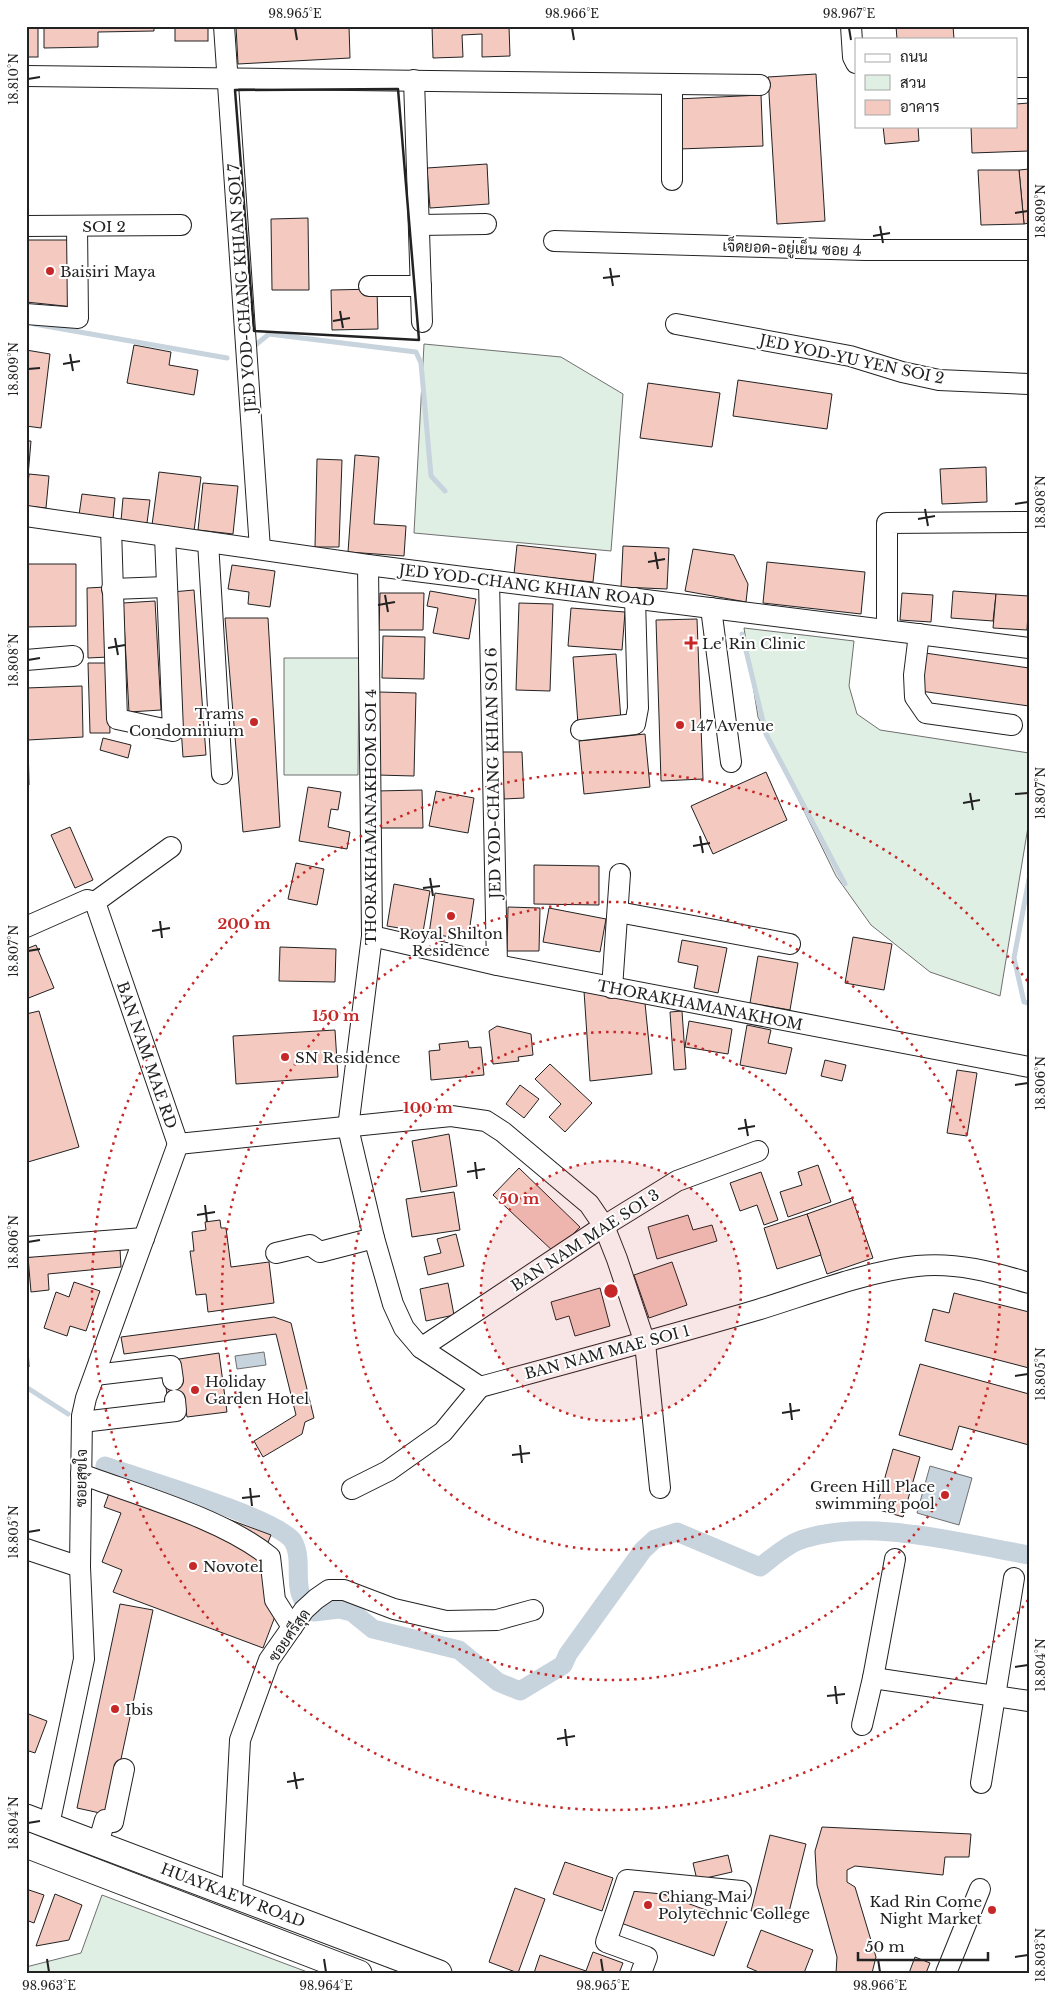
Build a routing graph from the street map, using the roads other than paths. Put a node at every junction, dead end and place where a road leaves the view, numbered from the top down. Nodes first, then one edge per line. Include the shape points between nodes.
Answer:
1 (224, 26) edge
2 (851, 26) edge
3 (855, 61) edge
4 (26, 76) edge
5 (228, 78) junction
6 (414, 80) junction
7 (672, 84) junction
8 (760, 85) dead end
9 (672, 180) dead end
10 (486, 224) dead end
11 (181, 225) dead end
12 (419, 225) junction
13 (26, 226) edge
14 (77, 226) junction
15 (554, 241) dead end
16 (1029, 250) edge
17 (369, 286) dead end
18 (421, 286) junction
19 (26, 314) edge
20 (422, 322) dead end
21 (676, 324) dead end
22 (1029, 384) edge
23 (26, 516) edge
24 (1029, 522) edge
25 (110, 528) junction
26 (165, 536) junction
27 (208, 542) junction
28 (260, 549) junction
29 (368, 565) junction
30 (489, 580) junction
31 (166, 587) junction
32 (112, 590) junction
33 (635, 598) junction
34 (711, 608) junction
35 (887, 630) junction
36 (918, 634) junction
37 (1029, 648) edge
38 (73, 656) dead end
39 (26, 660) edge
40 (1012, 726) dead end
41 (581, 730) dead end
42 (731, 762) dead end
43 (222, 774) dead end
44 (171, 847) dead end
45 (620, 874) dead end
46 (95, 902) junction
47 (618, 912) junction
48 (26, 927) edge
49 (372, 936) junction
50 (790, 944) dead end
51 (497, 965) junction
52 (612, 988) junction
53 (1029, 1067) edge
54 (348, 1128) junction
55 (178, 1144) junction
56 (758, 1151) dead end
57 (604, 1226) junction
58 (144, 1238) junction
59 (374, 1238) junction
60 (26, 1247) edge
61 (276, 1253) dead end
62 (1029, 1283) edge
63 (645, 1343) junction
64 (421, 1348) junction
65 (95, 1375) junction
66 (173, 1380) dead end
67 (480, 1387) junction
68 (175, 1400) dead end
69 (82, 1422) junction
70 (81, 1474) junction
71 (660, 1488) dead end
72 (352, 1489) dead end
73 (26, 1548) edge
74 (895, 1559) dead end
75 (80, 1567) junction
76 (1014, 1578) dead end
77 (534, 1610) dead end
78 (292, 1627) junction
79 (873, 1678) junction
80 (995, 1696) junction
81 (1029, 1700) edge
82 (862, 1724) dead end
83 (124, 1769) dead end
84 (981, 1783) dead end
85 (38, 1821) edge
86 (98, 1844) junction
87 (33, 1848) edge
88 (980, 1889) dead end
89 (741, 1891) dead end
90 (232, 1895) junction
91 (644, 1965) edge
92 (359, 1973) edge
93 (439, 1973) edge
94 (946, 1973) edge

1 - 5 street, JED YOD-CHANG KHIAN SOI 7
2 - 3 street
4 - 5 street
5 - 6 street
5 - 28 street, JED YOD-CHANG KHIAN SOI 7
6 - 7 street
6 - 12 street
7 - 8 street
7 - 9 street
10 - 12 street
11 - 14 street, SOI 2
12 - 18 street
13 - 14 street, SOI 2
14 - 19 street via 78,318
15 - 16 street, เจ็ดยอด-อยู่เย็น ซอย 4 via 865,250
17 - 18 street
18 - 20 street
21 - 22 street, JED YOD-YU YEN SOI 2 via 850,356 940,380
23 - 25 street, JED YOD-CHANG KHIAN ROAD
24 - 35 street via 887,523
25 - 26 street, JED YOD-CHANG KHIAN ROAD
25 - 32 street
26 - 27 street, JED YOD-CHANG KHIAN ROAD
26 - 31 street
27 - 28 street, JED YOD-CHANG KHIAN ROAD
27 - 43 street
28 - 29 street, JED YOD-CHANG KHIAN ROAD
29 - 30 street, JED YOD-CHANG KHIAN ROAD
29 - 49 street, THORAKHAMANAKHOM SOI 4
30 - 33 street, JED YOD-CHANG KHIAN ROAD
30 - 51 street, JED YOD-CHANG KHIAN SOI 6
31 - 32 street
31 - 32 street via 173,731 117,719
33 - 34 street, JED YOD-CHANG KHIAN ROAD
33 - 41 street via 638,708 635,724
34 - 35 street, JED YOD-CHANG KHIAN ROAD
34 - 42 street
35 - 36 street, JED YOD-CHANG KHIAN ROAD
36 - 37 street, JED YOD-CHANG KHIAN ROAD
36 - 40 street via 915,697 926,713
38 - 39 street
44 - 46 street
45 - 47 street
46 - 48 street via 87,900
46 - 55 street, BAN NAM MAE RD
47 - 50 street
47 - 52 street
49 - 51 street, THORAKHAMANAKHOM
49 - 54 street, THORAKHAMANAKHOM SOI 4
51 - 52 street, THORAKHAMANAKHOM
52 - 53 street, THORAKHAMANAKHOM
54 - 55 street, BAN NAM MAE RD
54 - 57 street, BAN NAM MAE RD via 451,1116 486,1121 589,1204
54 - 59 street
55 - 58 street, ซอยสุขใจ
56 - 57 street, BAN NAM MAE SOI 3 via 676,1181
57 - 63 street, BAN NAM MAE RD
57 - 64 street, BAN NAM MAE SOI 3
58 - 60 street
58 - 65 street, ซอยสุขใจ
59 - 61 street via 320,1252 310,1245
59 - 64 street via 393,1304 404,1328
62 - 63 street, BAN NAM MAE SOI 1 via 958,1265 917,1266 875,1274
63 - 67 street, BAN NAM MAE SOI 1
63 - 71 street, BAN NAM MAE RD
64 - 67 street
65 - 66 street via 171,1366
65 - 69 street, ซอยสุขใจ via 86,1398
67 - 72 street via 443,1432 388,1471
68 - 69 street via 176,1411
69 - 70 street, ซอยสุขใจ
70 - 75 street, ซอยสุขใจ
70 - 78 street via 198,1518 251,1542 270,1557 275,1600
73 - 75 street
74 - 79 street
75 - 85 street, ซอยสุขใจ via 84,1659
76 - 80 street
77 - 78 street, ซอยศรีสุด via 497,1620 446,1621 394,1609 344,1590 329,1590 310,1604
78 - 90 street, ซอยศรีสุด via 269,1660 240,1740
79 - 80 street
79 - 82 street
80 - 81 street
80 - 84 street
83 - 86 street via 112,1822 106,1817
85 - 86 main road, HUAYKAEW ROAD
85 - 87 main road
86 - 90 main road, HUAYKAEW ROAD
87 - 92 main road, HUAYKAEW ROAD
88 - 94 street
89 - 91 street via 627,1880 606,1942
90 - 93 main road, HUAYKAEW ROAD

